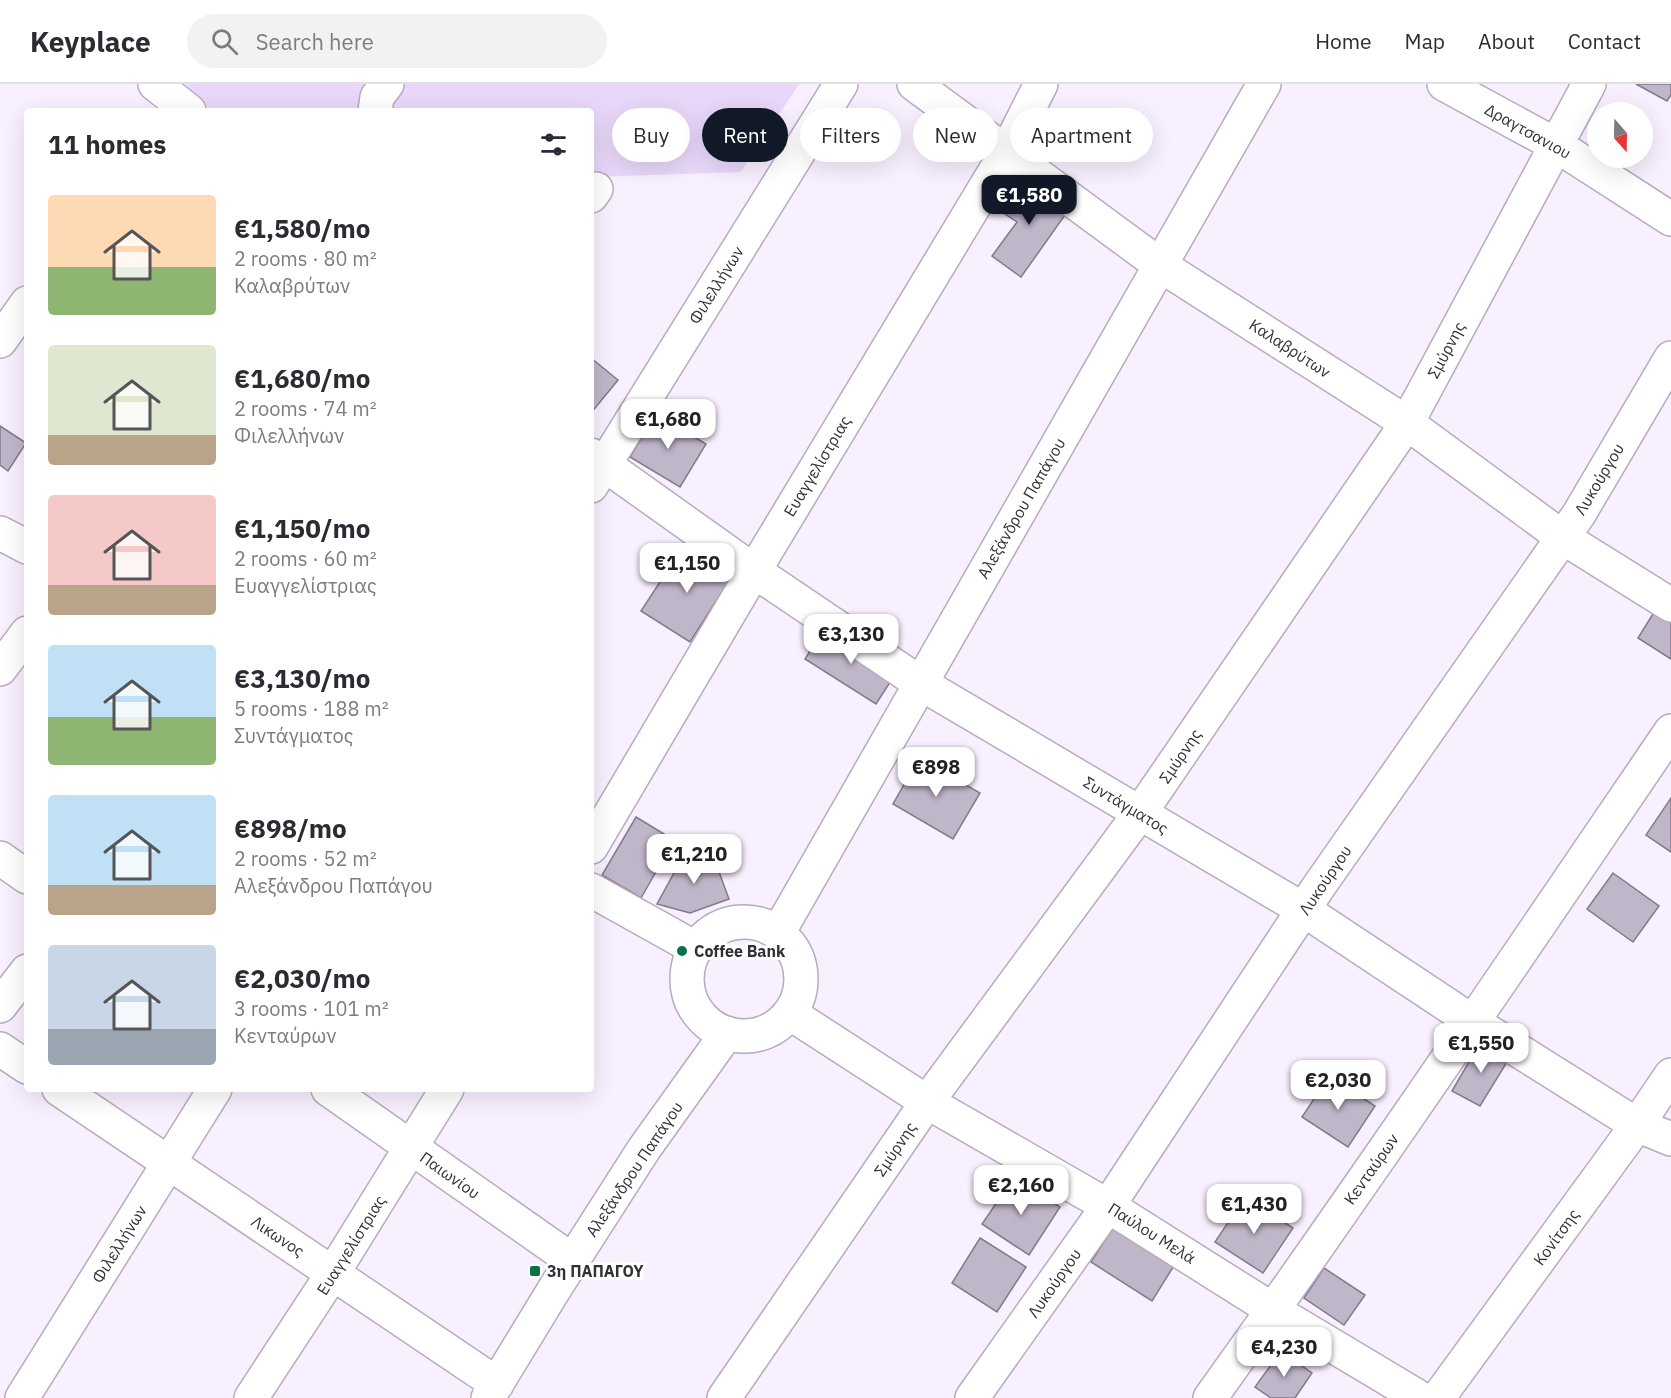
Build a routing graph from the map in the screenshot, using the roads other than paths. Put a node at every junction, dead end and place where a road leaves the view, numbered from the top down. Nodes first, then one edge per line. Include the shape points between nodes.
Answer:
1 (387, 84) edge
2 (842, 84) edge
3 (914, 84) edge
4 (1041, 84) edge
5 (1264, 84) edge
6 (1444, 84) edge
7 (1589, 84) edge
8 (375, 108) edge
9 (1556, 145) junction
10 (1006, 153) junction
11 (1671, 219) edge
12 (1160, 265) junction
13 (24, 307) edge
14 (0, 341) edge
15 (1671, 358) edge
16 (1407, 423) junction
17 (595, 468) edge
18 (0, 533) edge
19 (1562, 537) junction
20 (24, 545) edge
21 (754, 571) junction
22 (1671, 605) edge
23 (24, 637) edge
24 (0, 669) edge
25 (920, 683) junction
26 (1671, 731) edge
27 (1140, 813) junction
28 (594, 842) edge
29 (0, 858) edge
30 (24, 875) edge
31 (594, 892) edge
32 (1304, 910) junction
33 (778, 933) junction
34 (695, 948) junction
35 (24, 975) edge
36 (0, 1006) edge
37 (791, 1014) junction
38 (1473, 1022) junction
39 (727, 1034) junction
40 (0, 1049) edge
41 (24, 1065) edge
42 (1671, 1075) edge
43 (63, 1092) edge
44 (213, 1092) edge
45 (332, 1092) edge
46 (445, 1092) edge
47 (927, 1102) junction
48 (1637, 1125) junction
49 (1671, 1139) edge
50 (411, 1148) junction
51 (169, 1163) junction
52 (1108, 1206) junction
53 (573, 1261) junction
54 (333, 1273) junction
55 (1274, 1310) junction
56 (492, 1391) edge
57 (22, 1398) edge
58 (251, 1398) edge
59 (724, 1398) edge
60 (972, 1398) edge
61 (1210, 1398) edge
62 (1420, 1398) edge
63 (1438, 1398) edge

1 - 8 street via 377,97
2 - 17 street, Φιλελλήνων
3 - 10 street, Καλαβρύτων
4 - 10 street, Ευαγγελίστριας
5 - 12 street, Αλεξάνδρου Παπάγου
6 - 9 street, Δραγτσανιου
7 - 9 street, Σμύρνης
9 - 11 street, Δραγτσανιου
9 - 16 street, Σμύρνης
10 - 12 street, Καλαβρύτων
10 - 21 street, Ευαγγελίστριας
12 - 16 street, Καλαβρύτων
12 - 25 street, Αλεξάνδρου Παπάγου
13 - 14 street
15 - 19 street, Λυκούργου via 1580,514
16 - 19 street, Καλαβρύτων
16 - 27 street, Σμύρνης
17 - 21 street, Συντάγματος
18 - 20 street
19 - 22 street, Καλαβρύτων
19 - 32 street, Λυκούργου
21 - 25 street, Συντάγματος
21 - 28 street, Ευαγγελίστριας
23 - 24 street
25 - 27 street, Συντάγματος
25 - 33 street, Αλεξάνδρου Παπάγου
26 - 38 street, Κενταύρων
27 - 32 street, Συντάγματος
27 - 47 street, Σμύρνης
29 - 30 street
31 - 34 street
32 - 38 street, Συντάγματος
32 - 52 street, Λυκούργου
33 - 34 street via 761,924 723,925
33 - 37 street via 789,944 801,975
34 - 39 street via 686,973 690,999 704,1021
35 - 36 street
37 - 39 street via 757,1035
37 - 47 street, Παύλου Μελά
38 - 48 street, Συντάγματος
38 - 55 street, Κενταύρων
39 - 53 street, Αλεξάνδρου Παπάγου via 644,1149
40 - 41 street
42 - 48 street, Κονίτσης
43 - 51 street, Λικωνος
44 - 51 street, Φιλελλήνων
45 - 50 street, Παιωνίου
46 - 50 street, Ευαγγελίστριας
47 - 52 street, Παύλου Μελά
47 - 59 street, Σμύρνης
48 - 49 street, Συντάγματος
48 - 63 street, Κονίτσης
50 - 53 street, Παιωνίου
50 - 54 street, Ευαγγελίστριας
51 - 54 street, Λικωνος
51 - 57 street, Φιλελλήνων
52 - 55 street, Παύλου Μελά
52 - 60 street, Λυκούργου
53 - 56 street, Αλεξάνδρου Παπάγου
54 - 56 street, Λικωνος
54 - 58 street, Ευαγγελίστριας
55 - 61 street, Κενταύρων
55 - 62 street, Παύλου Μελά

